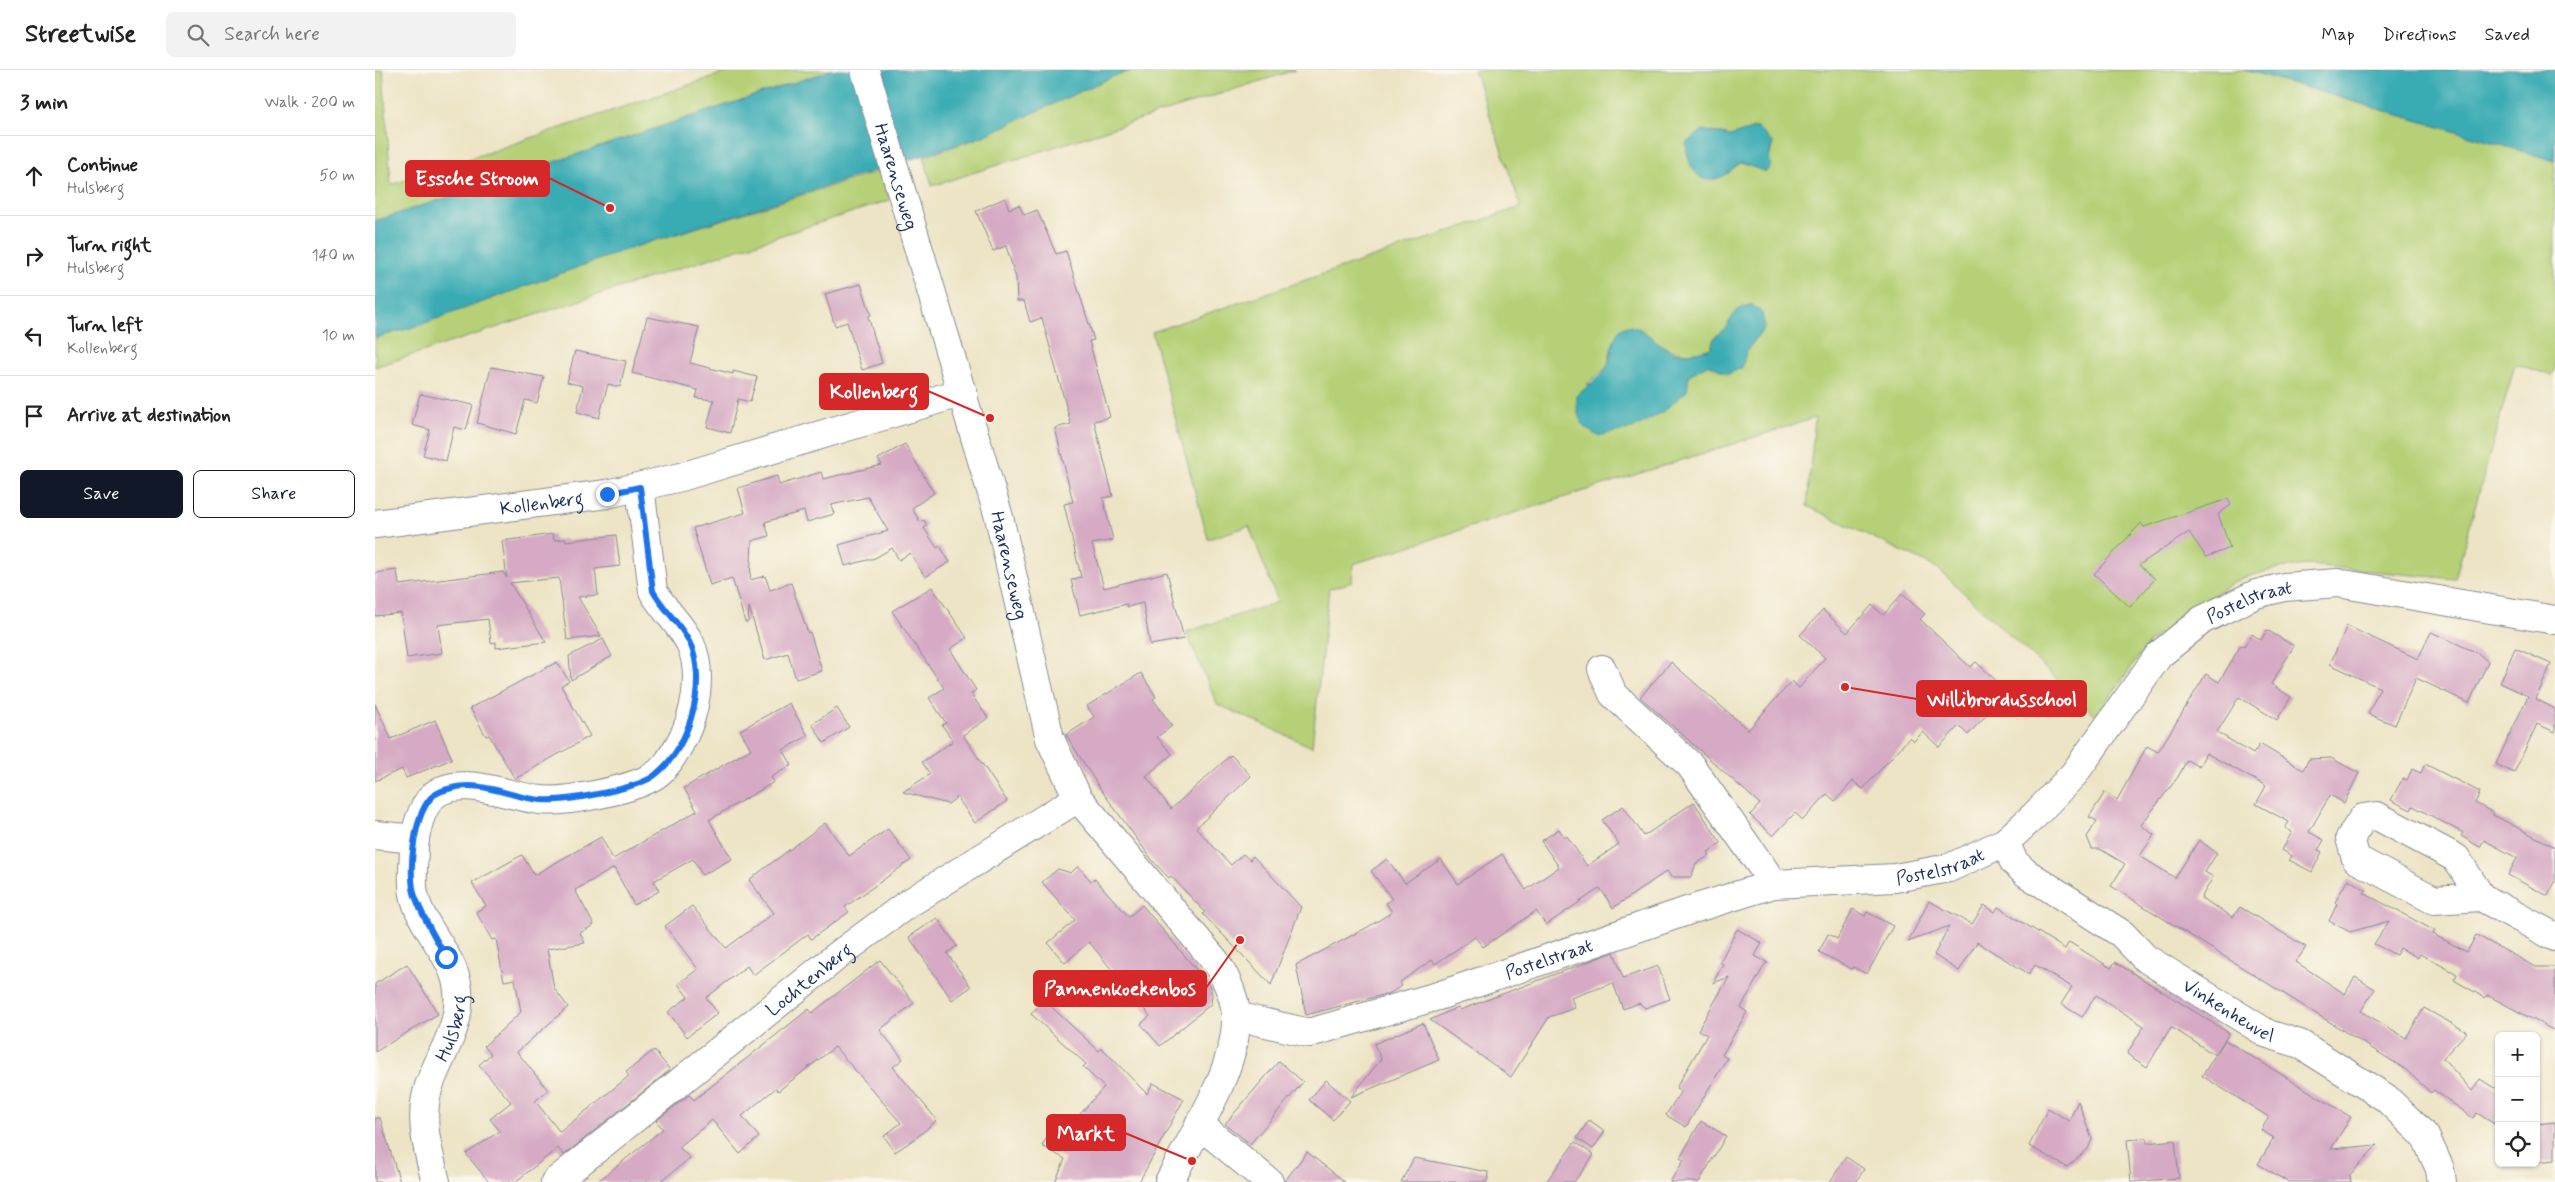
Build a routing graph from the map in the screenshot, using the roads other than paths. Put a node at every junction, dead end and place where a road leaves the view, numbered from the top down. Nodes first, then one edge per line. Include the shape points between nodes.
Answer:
1 (865, 70) edge
2 (963, 392) junction
3 (640, 487) junction
4 (375, 524) edge
5 (2555, 620) edge
6 (1602, 669) dead end
7 (1078, 798) junction
8 (375, 835) edge
9 (415, 839) junction
10 (2005, 842) junction
11 (1774, 884) junction
12 (2481, 897) dead end
13 (2555, 937) edge
14 (1236, 1016) junction
15 (1199, 1124) junction
16 (437, 1182) edge
17 (555, 1182) edge
18 (1169, 1182) edge
19 (1269, 1182) edge
20 (2443, 1182) edge

1 - 2 street, Haarenseweg
2 - 3 street, Kollenberg
2 - 7 street, Haarenseweg via 999,517 1050,739
3 - 4 street, Kollenberg
3 - 9 street, Hulsberg via 653,591 689,641 695,663 692,718 677,750 654,777 633,786 567,798 542,800 480,786 453,788 434,796 421,815
5 - 10 street, Postelstraat via 2338,583 2285,587 2235,602 2202,620 2159,655 2073,774 2035,816
6 - 11 street via 1613,694 1690,765
7 - 14 street, Haarenseweg via 1216,962 1227,981
7 - 17 street, Lochtenberg via 907,906 841,953
8 - 9 street
9 - 16 street, Hulsberg via 414,894 454,973 458,988 456,1019 429,1087 424,1110 424,1136
10 - 11 street, Postelstraat via 1949,868 1895,878
10 - 20 street, Vinkenheuvel via 2014,862 2026,873 2122,934 2145,958 2268,1034 2300,1044 2386,1098 2425,1136
11 - 14 street, Postelstraat via 1438,996 1309,1033
12 - 13 street
14 - 15 street via 1222,1078
15 - 18 street
15 - 19 street

